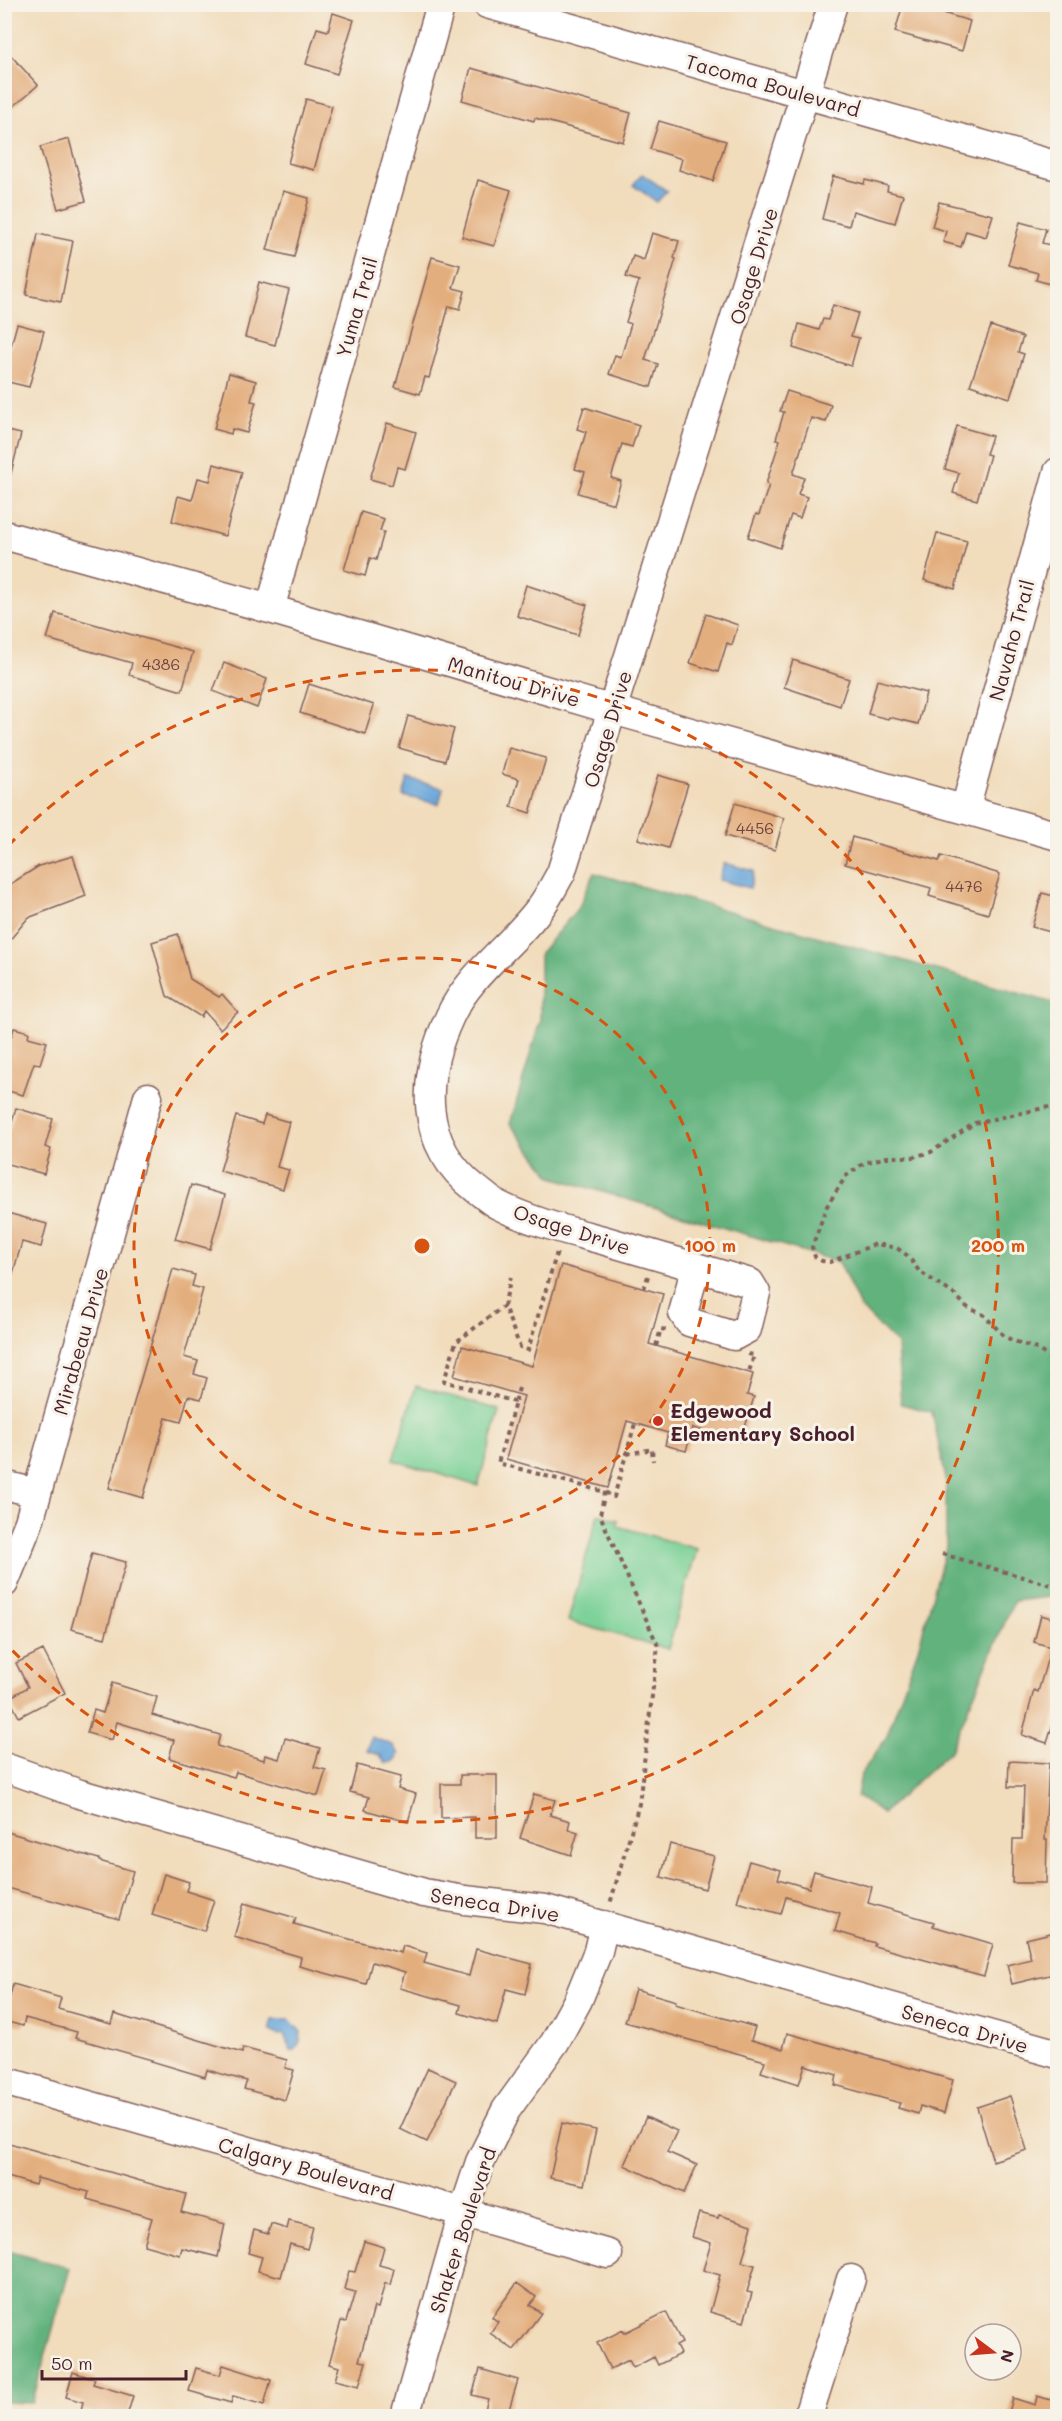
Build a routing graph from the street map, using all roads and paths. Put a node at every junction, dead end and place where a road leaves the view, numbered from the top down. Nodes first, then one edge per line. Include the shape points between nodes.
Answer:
1 (441, 4) edge
2 (487, 4) edge
3 (833, 4) edge
4 (807, 95) junction
5 (1058, 166) edge
6 (1058, 472) edge
7 (4, 535) edge
8 (270, 609) junction
9 (613, 710) junction
10 (965, 809) junction
11 (1058, 836) edge
12 (148, 1097) dead end
13 (1058, 1105) edge
14 (560, 1245) dead end
15 (696, 1267) dead end
16 (650, 1271) dead end
17 (511, 1277) dead end
18 (644, 1289) dead end
19 (504, 1306) junction
20 (1058, 1364) edge
21 (519, 1388) dead end
22 (515, 1402) junction
23 (636, 1420) dead end
24 (627, 1454) junction
25 (652, 1461) dead end
26 (4, 1485) edge
27 (605, 1492) junction
28 (37, 1493) junction
29 (942, 1554) dead end
30 (4, 1583) edge
31 (1058, 1587) edge
32 (4, 1767) edge
33 (604, 1925) junction
34 (1058, 2054) edge
35 (4, 2081) edge
36 (463, 2213) junction
37 (608, 2254) dead end
38 (851, 2279) dead end
39 (405, 2416) edge
40 (808, 2416) edge

1 - 8 street, Yuma Trail
2 - 4 street, Tacoma Boulevard
3 - 4 street, Osage Drive
4 - 5 street, Tacoma Boulevard
4 - 9 street, Osage Drive
6 - 10 street, Navaho Trail
7 - 8 street, Manitou Drive
8 - 9 street, Manitou Drive
9 - 10 street, Manitou Drive
9 - 15 street, Osage Drive via 561,873 541,908 476,975 451,1015 429,1088 430,1118 445,1156 466,1181 496,1204 548,1224
10 - 11 street, Manitou Drive
12 - 28 street, Mirabeau Drive
13 - 20 path via 975,1123 931,1152 864,1163 846,1176 827,1206 812,1247 814,1257 830,1262 876,1244 897,1248 919,1271 984,1315 1002,1334
14 - 19 path via 528,1350 520,1347
16 - 18 path
17 - 19 path
19 - 22 path via 456,1342 444,1381
21 - 22 path
22 - 27 path via 498,1462
23 - 24 path
24 - 25 path via 652,1449
24 - 27 path via 614,1497
26 - 28 street
27 - 33 path via 600,1515 658,1646 639,1804
28 - 30 street, Mirabeau Drive via 23,1541
29 - 31 path
32 - 33 street, Seneca Drive via 80,1794 424,1893 545,1909
33 - 34 street, Seneca Drive
33 - 36 street, Shaker Boulevard via 578,2000 555,2042 501,2119 480,2162
35 - 36 street, Calgary Boulevard
36 - 37 street, Calgary Boulevard
36 - 39 street, Shaker Boulevard
38 - 40 street

